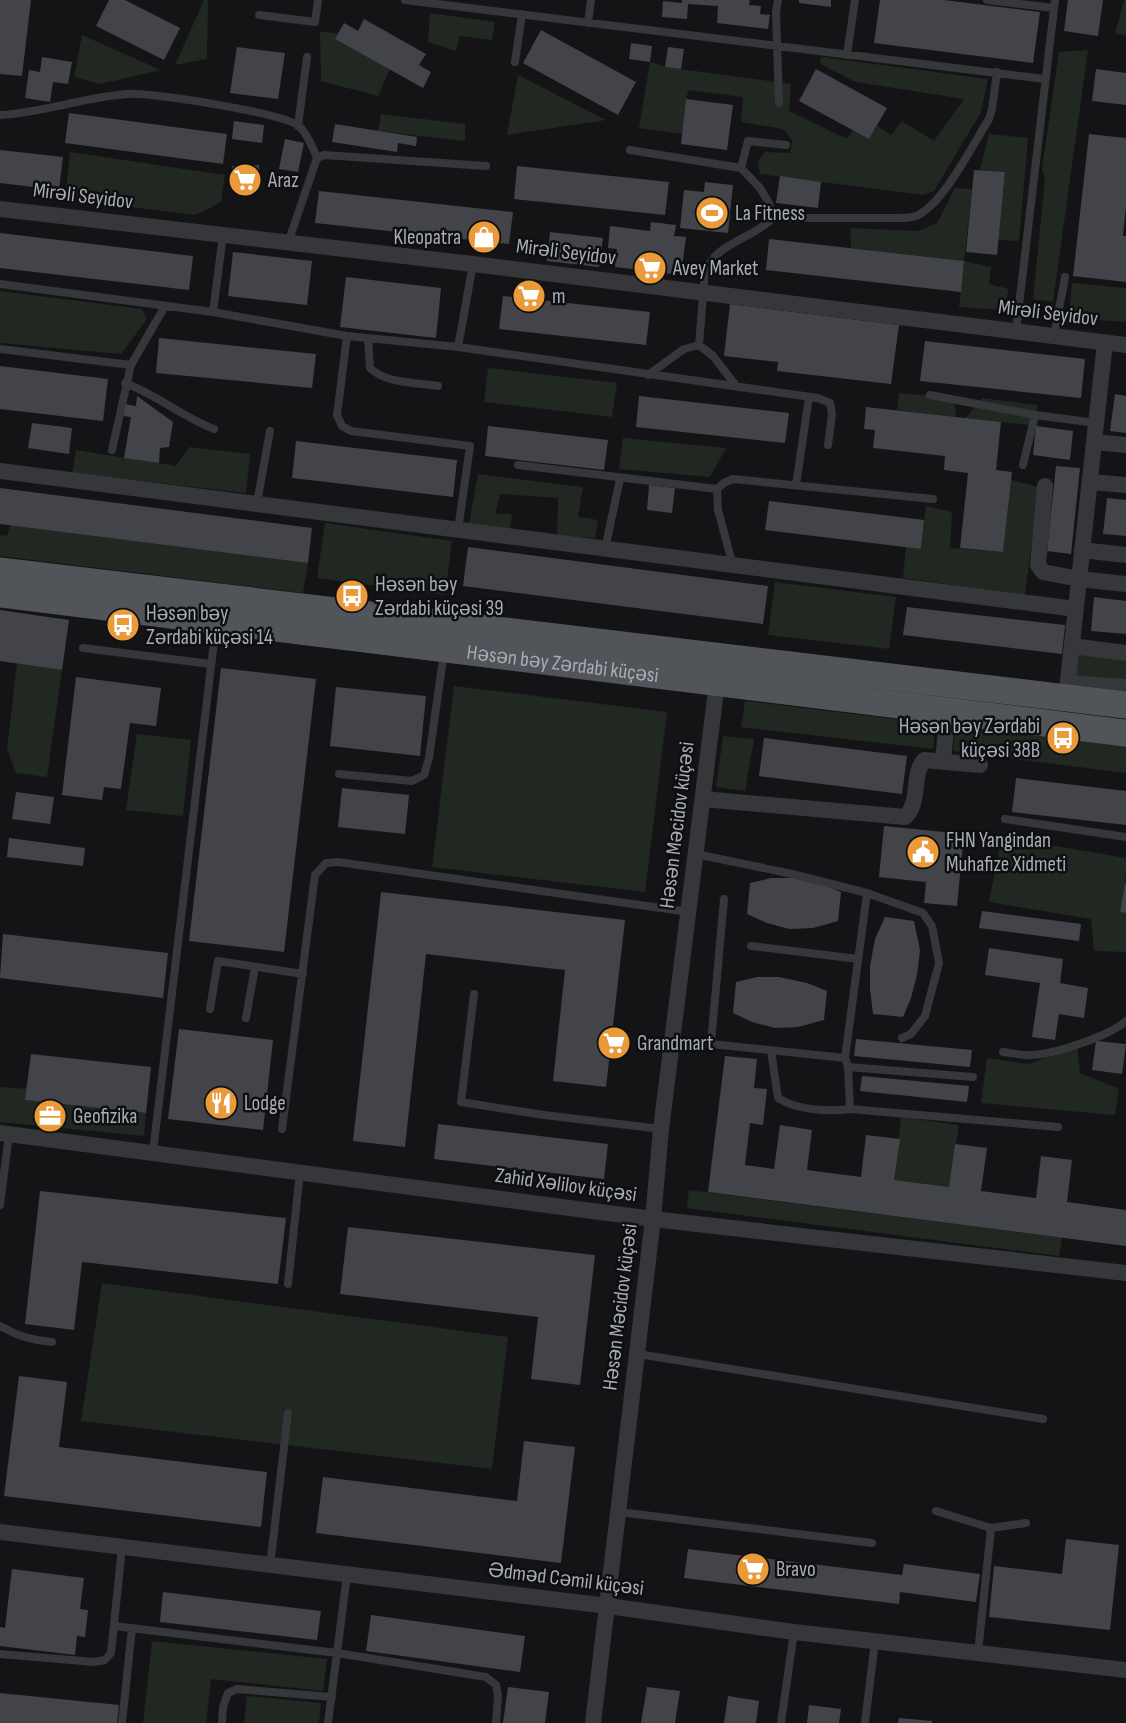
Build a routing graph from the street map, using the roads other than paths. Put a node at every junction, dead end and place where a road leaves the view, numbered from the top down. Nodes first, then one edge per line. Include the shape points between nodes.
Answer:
1 (318, 0) edge
2 (405, 0) edge
3 (591, 0) edge
4 (777, 0) edge
5 (855, 0) edge
6 (987, 0) edge
7 (1054, 4) edge
8 (522, 14) junction
9 (259, 15) dead end
10 (588, 23) junction
11 (778, 46) junction
12 (847, 55) junction
13 (307, 57) dead end
14 (515, 62) dead end
15 (998, 72) junction
16 (1045, 79) junction
17 (779, 103) dead end
18 (0, 116) edge
19 (298, 126) junction
20 (786, 145) dead end
21 (630, 150) dead end
22 (317, 158) junction
23 (486, 166) dead end
24 (741, 168) junction
25 (0, 209) edge
26 (773, 218) junction
27 (223, 235) junction
28 (288, 243) junction
29 (473, 264) junction
30 (1065, 277) dead end
31 (0, 284) edge
32 (702, 291) junction
33 (165, 306) junction
34 (213, 312) junction
35 (1016, 331) junction
36 (347, 336) junction
37 (1054, 336) junction
38 (368, 339) junction
39 (1105, 342) junction
40 (699, 345) junction
41 (1126, 345) edge
42 (458, 347) junction
43 (0, 349) edge
44 (131, 364) junction
45 (648, 375) junction
46 (125, 383) junction
47 (438, 386) dead end
48 (737, 387) junction
49 (930, 395) dead end
50 (809, 397) junction
51 (1035, 415) junction
52 (1096, 423) junction
53 (214, 429) dead end
54 (270, 431) dead end
55 (1094, 442) junction
56 (1126, 445) edge
57 (828, 446) dead end
58 (112, 450) dead end
59 (518, 465) dead end
60 (1023, 465) dead end
61 (0, 471) edge
62 (620, 479) junction
63 (1090, 482) junction
64 (796, 485) junction
65 (1126, 485) edge
66 (1045, 486) dead end
67 (717, 489) junction
68 (933, 499) dead end
69 (256, 503) junction
70 (458, 530) junction
71 (605, 549) junction
72 (1082, 550) junction
73 (1126, 555) edge
74 (733, 566) junction
75 (0, 571) edge
76 (1079, 579) junction
77 (1126, 584) edge
78 (0, 594) edge
79 (1076, 609) junction
80 (216, 621) junction
81 (1072, 646) junction
82 (83, 648) dead end
83 (444, 649) junction
84 (1126, 653) edge
85 (211, 664) junction
86 (717, 682) junction
87 (1126, 687) edge
88 (1067, 691) junction
89 (1126, 705) edge
90 (948, 711) junction
91 (1126, 733) edge
92 (943, 760) junction
93 (980, 765) dead end
94 (339, 774) dead end
95 (703, 799) junction
96 (1005, 819) dead end
97 (1126, 837) edge
98 (696, 854) junction
99 (867, 892) junction
100 (724, 899) dead end
101 (689, 912) junction
102 (750, 946) dead end
103 (858, 959) junction
104 (255, 967) junction
105 (303, 974) junction
106 (474, 994) dead end
107 (210, 1009) dead end
108 (246, 1018) dead end
109 (1126, 1021) edge
110 (902, 1038) dead end
111 (673, 1040) junction
112 (711, 1043) junction
113 (771, 1051) junction
114 (1003, 1052) dead end
115 (847, 1063) junction
116 (973, 1077) dead end
117 (850, 1109) junction
118 (1058, 1126) dead end
119 (282, 1129) dead end
120 (661, 1129) junction
121 (5, 1134) edge
122 (153, 1152) junction
123 (301, 1172) junction
124 (0, 1205) edge
125 (653, 1219) junction
126 (1126, 1273) edge
127 (288, 1284) dead end
128 (0, 1326) edge
129 (52, 1342) dead end
130 (638, 1354) junction
131 (288, 1413) dead end
132 (1043, 1419) dead end
133 (936, 1511) dead end
134 (619, 1512) junction
135 (1026, 1523) dead end
136 (991, 1528) junction
137 (0, 1532) edge
138 (873, 1543) dead end
139 (122, 1547) junction
140 (270, 1566) junction
141 (347, 1575) junction
142 (608, 1606) junction
143 (114, 1626) junction
144 (132, 1628) junction
145 (795, 1632) junction
146 (875, 1641) junction
147 (337, 1653) junction
148 (978, 1653) junction
149 (0, 1654) edge
150 (1126, 1670) edge
151 (332, 1697) junction
152 (122, 1723) edge
153 (222, 1723) edge
154 (328, 1723) edge
155 (495, 1723) edge
156 (593, 1723) edge
157 (781, 1723) edge
158 (865, 1723) edge

1 - 9 lane via 315,22
2 - 8 lane
3 - 10 lane
4 - 11 lane
5 - 12 lane
6 - 7 lane
7 - 16 lane
8 - 10 lane
8 - 14 lane
10 - 11 lane
11 - 12 lane
11 - 17 lane
12 - 15 lane
13 - 19 lane
15 - 16 lane
15 - 26 lane via 989,118 930,208 915,217
16 - 35 lane
18 - 19 lane via 128,94 244,110
19 - 22 lane
20 - 24 lane via 748,141
21 - 24 lane
22 - 23 lane via 324,155
22 - 28 lane
24 - 26 lane via 760,188
25 - 27 street, Mirəli Seyidov
26 - 32 lane via 716,253 705,271
27 - 28 street, Mirəli Seyidov
27 - 34 lane
28 - 29 street, Mirəli Seyidov
29 - 32 street, Mirəli Seyidov
29 - 42 lane
30 - 37 lane
31 - 33 lane
32 - 35 street, Mirəli Seyidov
32 - 40 lane
33 - 34 lane
33 - 44 lane
34 - 36 lane
35 - 37 street, Mirəli Seyidov
36 - 38 lane
36 - 70 lane via 337,415 342,426 351,431 470,446
37 - 39 street, Mirəli Seyidov
38 - 42 lane
38 - 47 lane via 370,368 376,374
39 - 41 street, Mirəli Seyidov
39 - 52 street
40 - 45 lane via 684,349
40 - 48 lane via 713,356
42 - 45 lane
43 - 44 lane
44 - 46 lane
45 - 48 lane
46 - 53 lane
46 - 58 lane
48 - 50 lane
49 - 51 lane
50 - 57 lane via 830,403
50 - 64 lane
51 - 52 lane
51 - 60 lane
52 - 55 street
54 - 69 lane
55 - 56 street
55 - 63 street
59 - 62 lane
61 - 69 street
62 - 67 lane
62 - 71 lane
63 - 65 street
63 - 72 street
64 - 67 lane via 733,479
64 - 68 lane
66 - 76 street via 1038,565 1043,572
67 - 74 lane via 718,510
69 - 70 street
70 - 71 street
71 - 74 street
72 - 73 street
72 - 76 street
74 - 79 street
75 - 88 main road, Həsən bəy Zərdabi küçəsi
76 - 77 street
76 - 79 street
78 - 80 main road, Həsən bəy Zərdabi küçəsi
79 - 81 street
80 - 83 main road, Həsən bəy Zərdabi küçəsi
80 - 85 lane
81 - 84 street
81 - 88 street
82 - 85 lane
83 - 86 main road, Həsən bəy Zərdabi küçəsi
83 - 94 lane via 424,776 412,781
85 - 122 lane
86 - 90 main road, Həsən bəy Zərdabi küçəsi
86 - 95 street, Həsən Məcidov küçəsi
87 - 88 street
88 - 89 main road, Həsən bəy Zərdabi küçəsi
90 - 91 main road, Həsən bəy Zərdabi küçəsi
90 - 92 street
92 - 93 street
92 - 95 street via 924,760 919,766 911,812 905,818
95 - 98 street, Həsən Məcidov küçəsi
96 - 97 lane
98 - 99 lane
98 - 101 street, Həsən Məcidov küçəsi
99 - 103 lane
99 - 110 lane via 923,913 932,927 939,963 933,992 926,1016 911,1034
100 - 112 lane
101 - 105 lane via 338,861 326,863 315,875
101 - 111 street, Həsən Məcidov küçəsi
102 - 103 lane
103 - 115 lane
104 - 105 lane
104 - 107 lane via 218,962
104 - 108 lane
105 - 119 lane
106 - 120 lane via 460,1102
109 - 114 lane via 1086,1042 1050,1052
111 - 112 lane
111 - 120 street, Həsən Məcidov küçəsi
112 - 113 lane
113 - 115 lane
113 - 117 lane via 778,1098 788,1104
115 - 116 lane
115 - 117 lane
117 - 118 lane
120 - 125 street, Həsən Məcidov küçəsi
121 - 122 street, Zahid Xəlilov küçəsi
121 - 124 lane
122 - 123 street, Zahid Xəlilov küçəsi
123 - 125 street, Zahid Xəlilov küçəsi
123 - 127 lane
125 - 126 street, Zahid Xəlilov küçəsi
125 - 130 street, Həsən Məcidov küçəsi
128 - 129 lane via 14,1335
130 - 132 lane
130 - 134 street, Həsən Məcidov küçəsi
131 - 140 lane
133 - 136 lane
134 - 138 lane
134 - 142 street, Həsən Məcidov küçəsi
135 - 136 lane
136 - 148 lane
137 - 139 street, Ədməd Cəmil küçəsi
139 - 140 street, Ədməd Cəmil küçəsi
139 - 143 lane
140 - 141 street, Ədməd Cəmil küçəsi
141 - 142 street, Ədməd Cəmil küçəsi
141 - 147 lane
142 - 145 street, Ədməd Cəmil küçəsi
142 - 156 street, Həsən Məcidov küçəsi
143 - 144 lane
143 - 149 lane via 111,1653 105,1660
144 - 147 lane
144 - 152 lane
145 - 146 street, Ədməd Cəmil küçəsi
145 - 157 lane
146 - 148 street, Ədməd Cəmil küçəsi
146 - 158 lane
147 - 151 lane
147 - 155 lane via 486,1677 496,1684
148 - 150 street, Ədməd Cəmil küçəsi
151 - 153 lane via 237,1689 228,1693
151 - 154 lane

